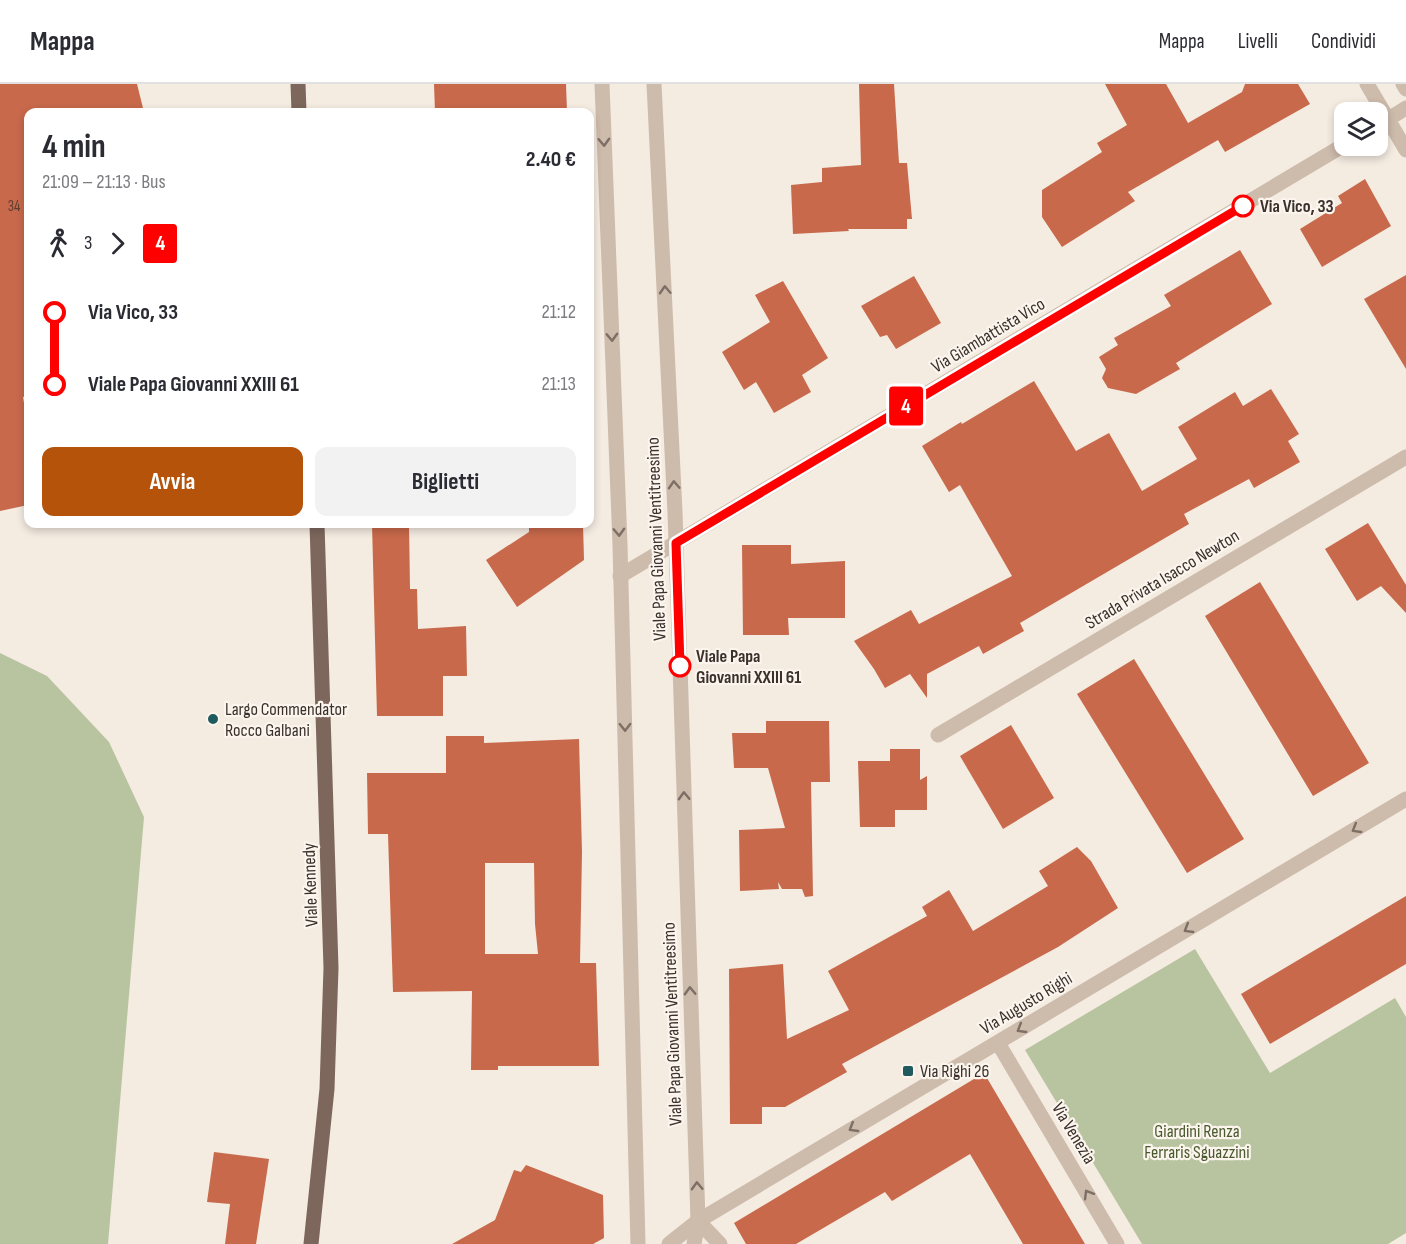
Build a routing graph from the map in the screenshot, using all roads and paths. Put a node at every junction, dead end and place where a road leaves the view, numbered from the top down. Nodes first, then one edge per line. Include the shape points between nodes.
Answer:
1 (298, 84) edge
2 (602, 84) edge
3 (654, 84) edge
4 (1367, 84) edge
5 (1403, 84) edge
6 (1406, 89) edge
7 (1374, 102) edge
8 (299, 108) edge
9 (1406, 108) edge
10 (1388, 118) edge
11 (1388, 129) edge
12 (1406, 150) edge
13 (1334, 151) edge
14 (1406, 457) edge
15 (317, 528) edge
16 (676, 543) junction
17 (620, 576) junction
18 (938, 735) dead end
19 (1406, 799) edge
20 (998, 1043) junction
21 (698, 1221) junction
22 (311, 1244) edge
23 (638, 1244) edge
24 (669, 1244) edge
25 (694, 1244) edge
26 (720, 1244) edge
27 (1118, 1244) edge

1 - 8 main road
2 -> 17 street, Viale Papa Giovanni Ventitreesimo
16 -> 3 street, Viale Papa Giovanni Ventitreesimo
4 - 7 street
5 - 6 street
9 - 10 street
11 - 12 street
13 - 16 street, Via Giambattista Vico
14 - 18 street, Strada Privata Isacco Newton
15 - 22 main road, Viale Kennedy via 332,968 327,1089
16 - 17 street, Via Giambattista Vico
21 -> 16 street, Viale Papa Giovanni Ventitreesimo
17 -> 23 street, Viale Papa Giovanni Ventitreesimo
19 -> 20 street, Via Augusto Righi
20 -> 21 street, Via Augusto Righi
27 -> 20 street, Via Venezia
21 - 24 street, Via Augusto Righi
21 - 25 street, Viale Papa Giovanni Ventitreesimo
21 - 26 street

